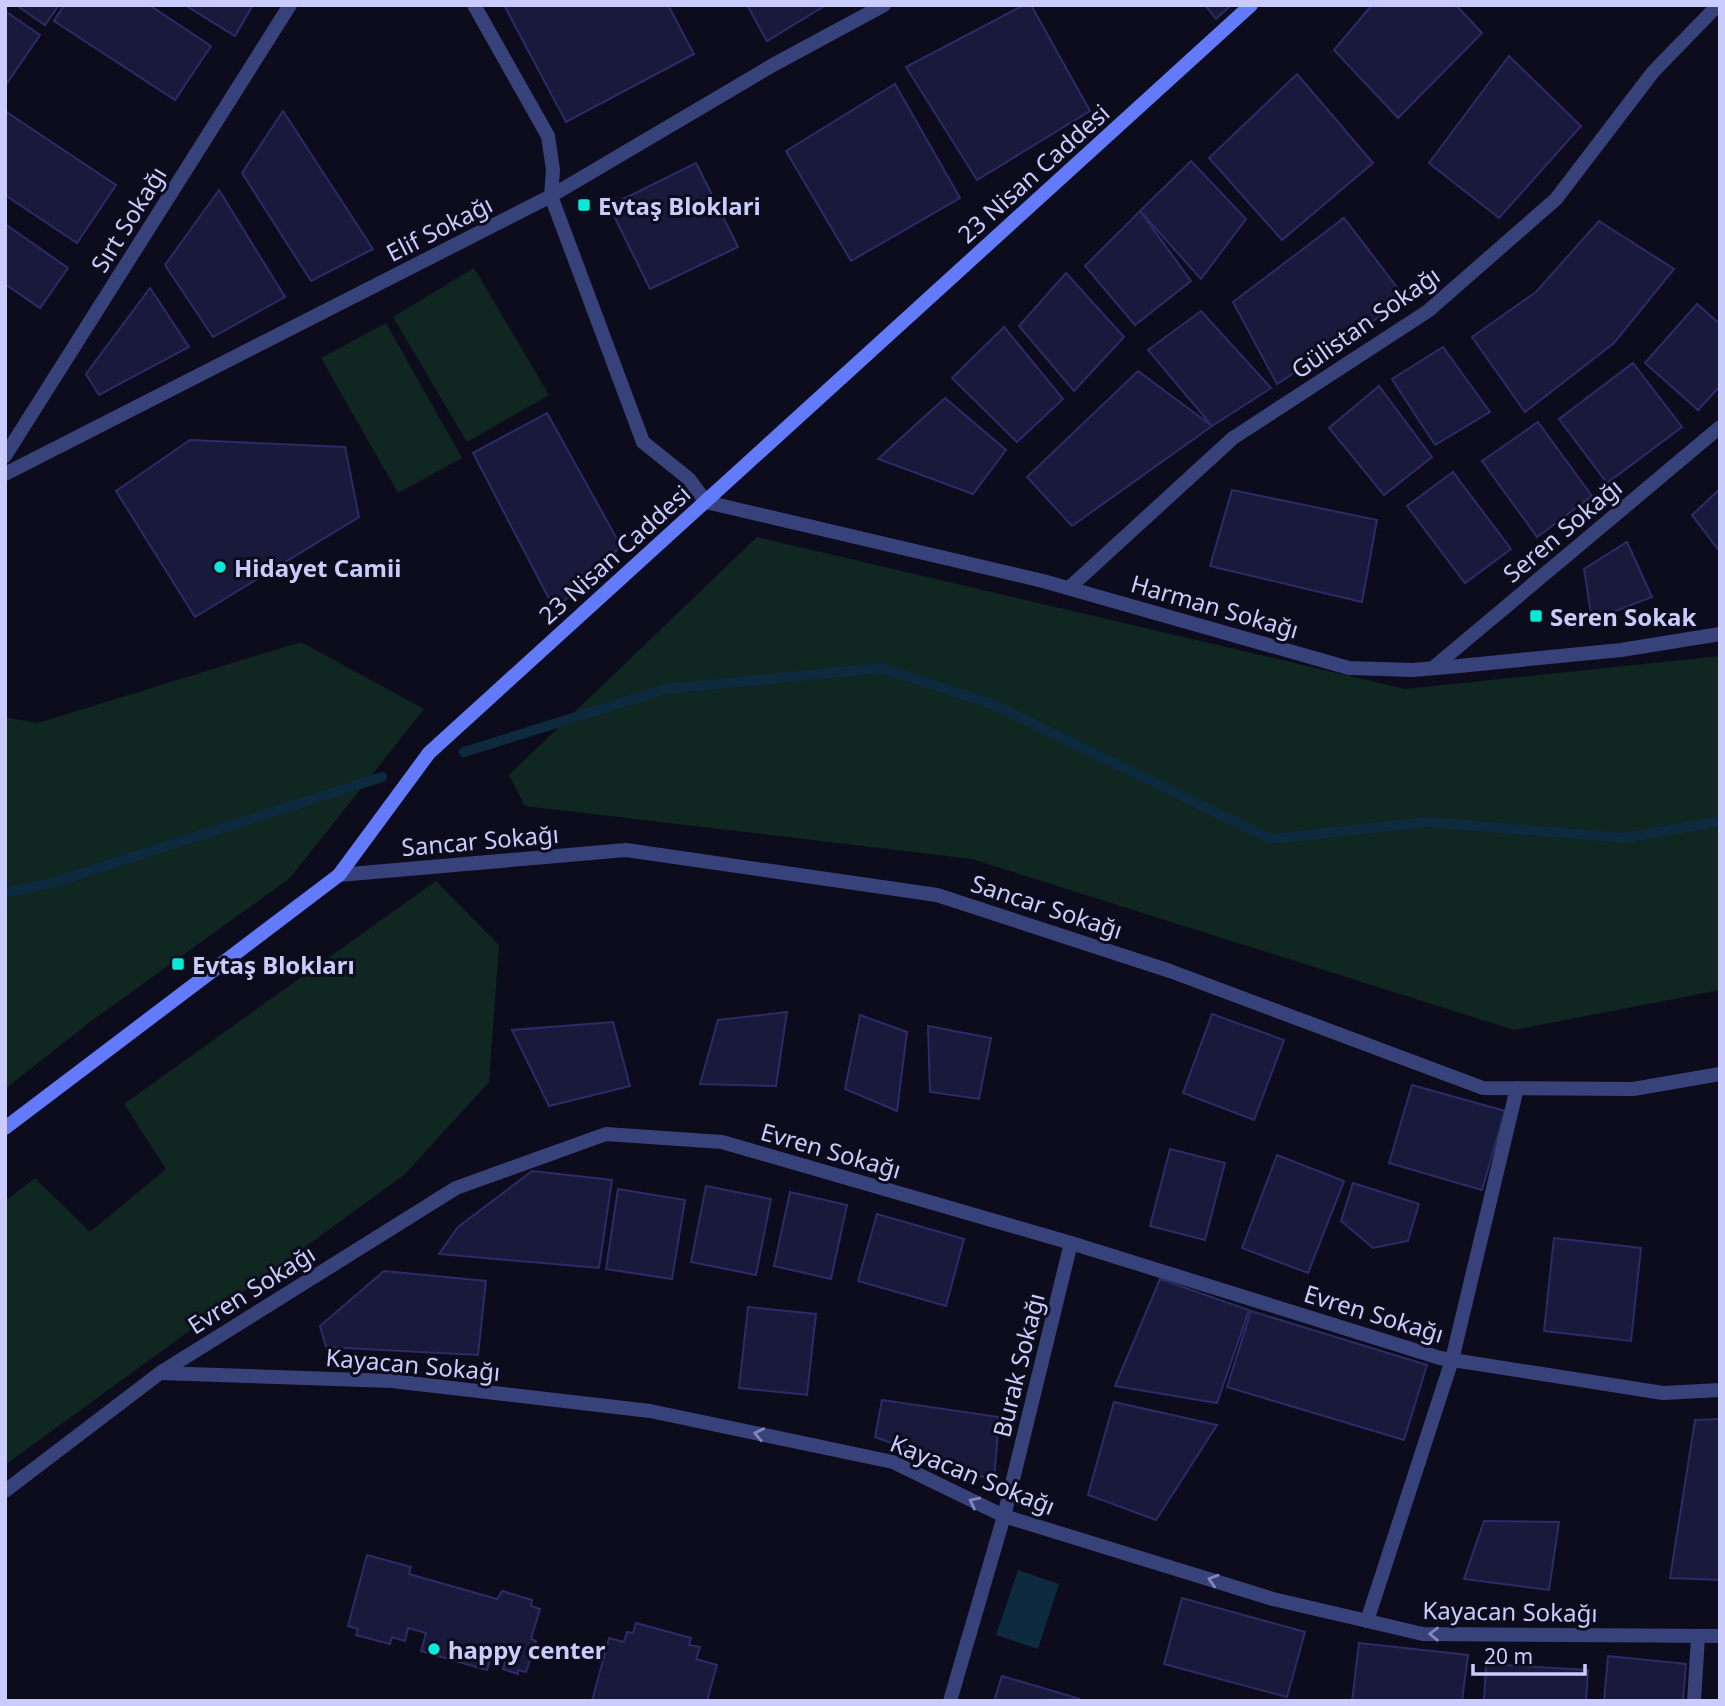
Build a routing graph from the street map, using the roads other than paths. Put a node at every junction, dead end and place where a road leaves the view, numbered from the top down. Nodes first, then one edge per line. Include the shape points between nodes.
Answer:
1 (290, 5) edge
2 (474, 5) edge
3 (884, 5) edge
4 (1251, 5) edge
5 (1718, 5) edge
6 (551, 195) junction
7 (1720, 427) edge
8 (5, 456) edge
9 (5, 474) edge
10 (706, 502) junction
11 (1069, 588) junction
12 (1720, 635) edge
13 (1434, 667) junction
14 (339, 875) junction
15 (1720, 1074) edge
16 (1517, 1088) junction
17 (5, 1128) edge
18 (1072, 1243) junction
19 (1452, 1360) junction
20 (160, 1373) junction
21 (1720, 1390) edge
22 (5, 1491) edge
23 (1004, 1516) junction
24 (1367, 1621) junction
25 (1720, 1636) edge
26 (1698, 1637) junction
27 (950, 1701) edge
28 (1694, 1701) edge

1 - 8 street, Sırt Sokağı
2 - 6 street via 548,136
3 - 6 street, Elif Sokağı
4 - 10 street, 23 Nisan Caddesi
5 - 11 street, Gülistan Sokağı via 1653,72 1556,199 1428,311 1233,438
6 - 9 street, Elif Sokağı
6 - 10 street via 643,442 689,478
7 - 13 street, Seren Sokağı
10 - 11 street, Harman Sokağı
10 - 14 street, 23 Nisan Caddesi via 429,753
11 - 13 street, Harman Sokağı via 1349,668
12 - 13 street, Harman Sokağı via 1621,650
14 - 16 street, Sancar Sokağı via 626,850 937,895 1170,971 1483,1088
14 - 17 street, 23 Nisan Caddesi
15 - 16 street, Sancar Sokağı via 1633,1089
16 - 19 street
18 - 19 street, Evren Sokağı
18 - 20 street, Evren Sokağı via 722,1142 606,1134 456,1188
18 - 23 street, Burak Sokağı
19 - 21 street, Evren Sokağı via 1662,1393
19 - 24 street
20 - 22 street, Evren Sokağı
23 -> 20 street, Kayacan Sokağı via 893,1462 650,1411 392,1381
24 -> 23 street, Kayacan Sokağı via 1273,1599
23 - 27 street, Burak Sokağı
26 -> 24 street, Kayacan Sokağı via 1423,1634
25 - 26 street, Kayacan Sokağı
26 - 28 street

